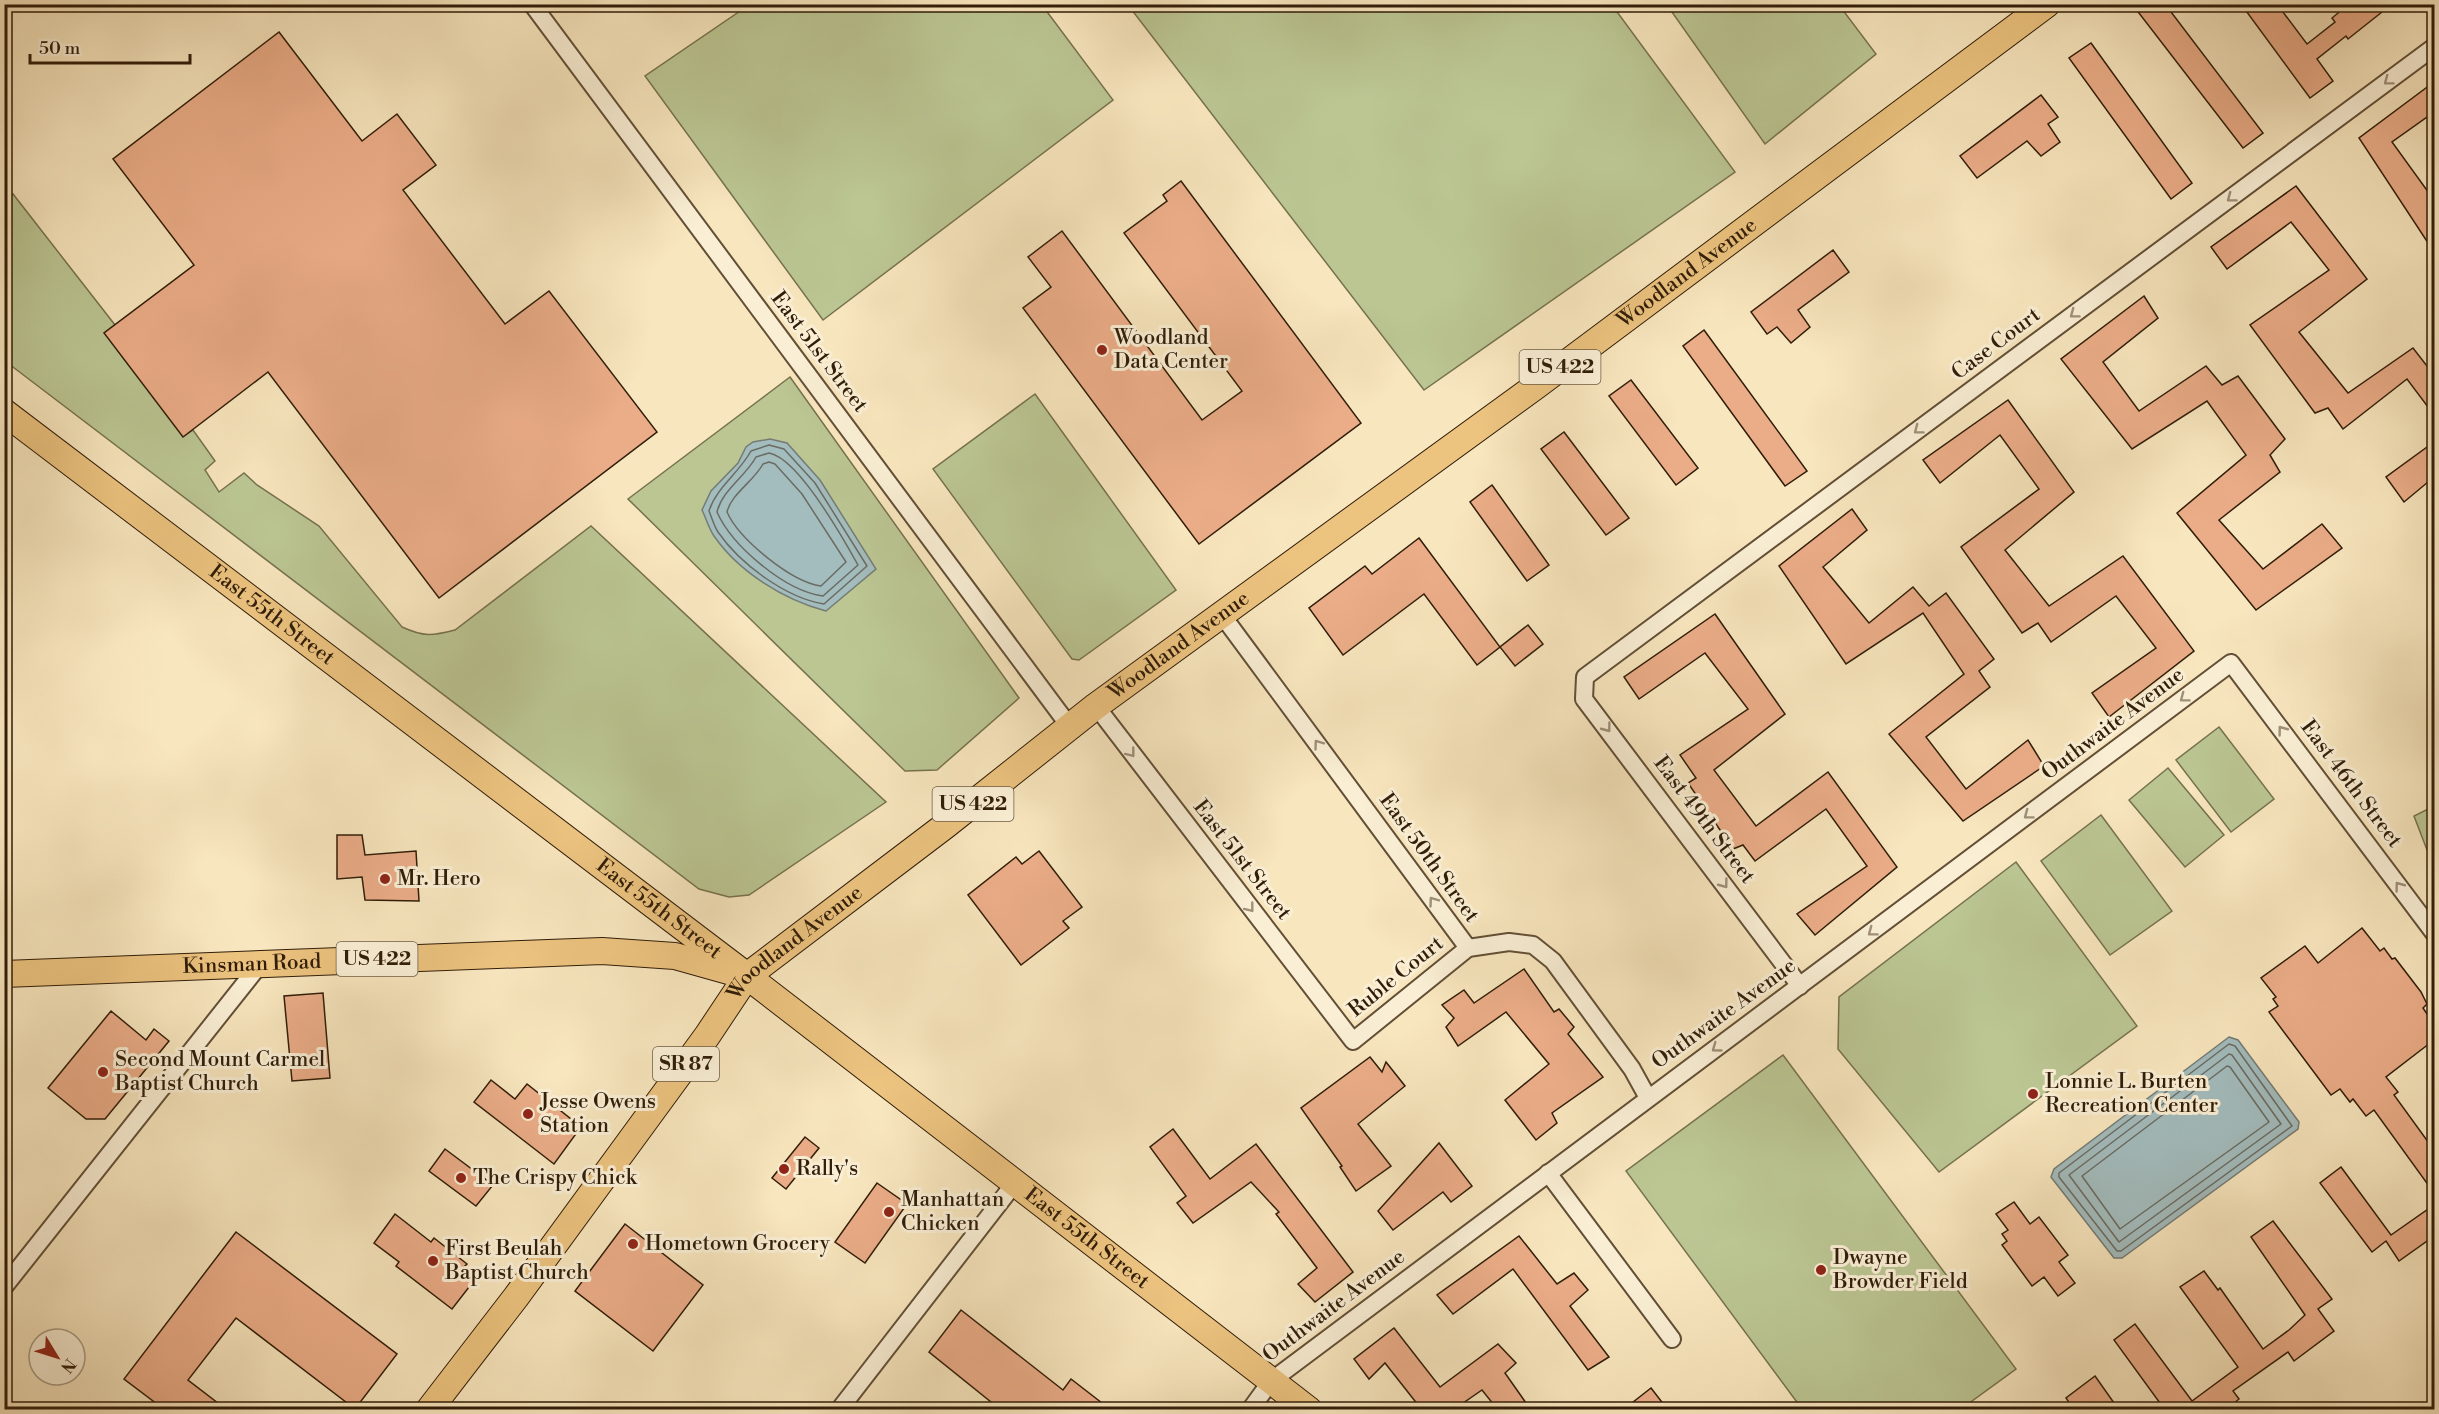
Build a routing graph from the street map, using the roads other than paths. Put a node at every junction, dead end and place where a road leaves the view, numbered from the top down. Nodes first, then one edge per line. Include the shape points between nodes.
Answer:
1 (532, 4) edge
2 (2047, 4) edge
3 (2434, 46) edge
4 (4, 412) edge
5 (1222, 615) junction
6 (2231, 663) joint
7 (1585, 677) joint
8 (1096, 706) junction
9 (1070, 727) junction
10 (2434, 933) edge
11 (1468, 948) junction
12 (261, 963) junction
13 (4, 974) edge
14 (747, 976) junction
15 (1800, 986) junction
16 (1353, 1041) joint
17 (1648, 1098) junction
18 (1548, 1173) junction
19 (1014, 1184) junction
20 (4, 1287) edge
21 (1672, 1339) dead end
22 (1271, 1381) junction
23 (429, 1410) edge
24 (839, 1410) edge
25 (1250, 1410) edge
26 (1309, 1410) edge

1 - 9 street, East 51st Street
2 - 5 main road, Woodland Avenue / US 422
3 -> 7 street, Case Court
4 - 14 main road, East 55th Street
5 - 8 main road, Woodland Avenue / US 422
11 -> 5 street, East 50th Street
10 -> 6 street, East 46th Street
6 -> 15 street, Outhwaite Avenue
7 -> 15 street, East 49th Street via 1584,699
8 - 9 main road, Woodland Avenue / US 422
8 -> 16 street, East 51st Street
9 - 14 main road, Woodland Avenue / US 422
11 - 16 street, Ruble Court
11 - 17 street, East 50th Street via 1509,942 1533,945 1552,961 1632,1069
12 - 13 main road, Kinsman Road / US 422
12 - 14 main road, Kinsman Road / US 422 via 602,951 675,956
12 - 20 street
14 - 19 main road, East 55th Street
14 - 23 main road, Woodland Avenue / SR 87 via 529,1279
15 -> 17 street, Outhwaite Avenue
17 - 18 street, Outhwaite Avenue
18 - 21 street
18 - 22 street, Outhwaite Avenue
19 - 22 main road, East 55th Street
19 - 24 street
22 - 25 street, Outhwaite Avenue
22 - 26 main road, East 55th Street

